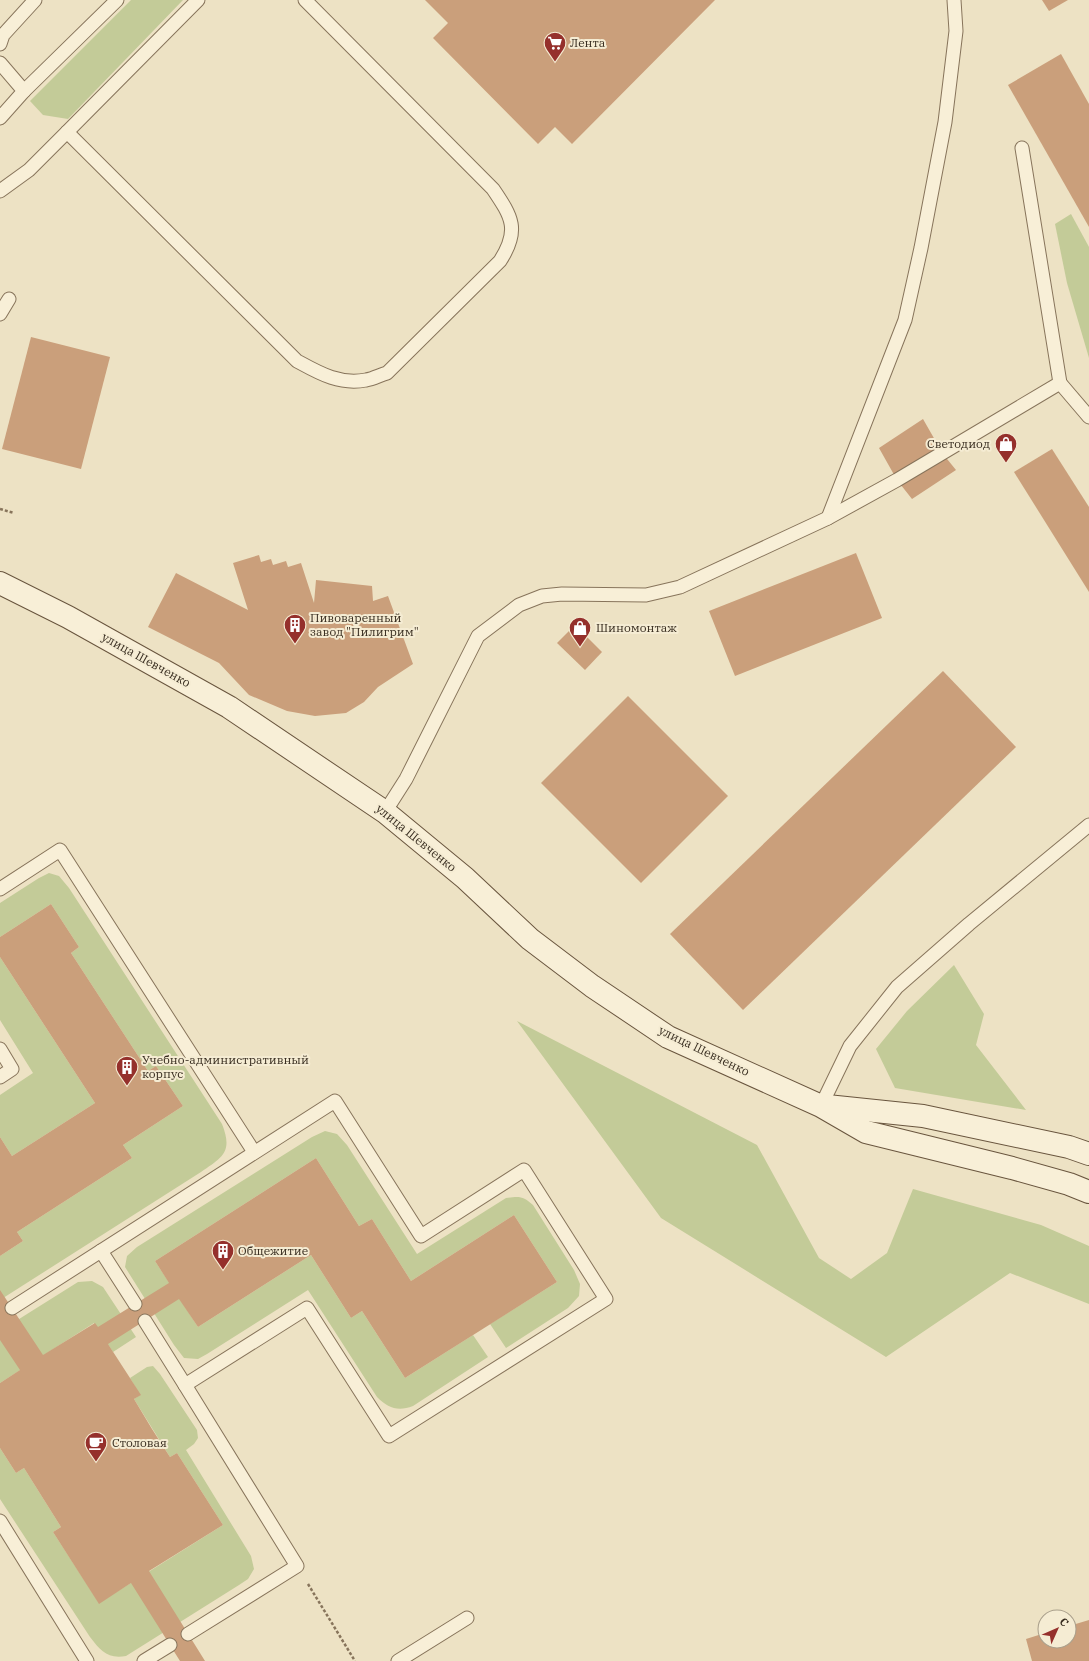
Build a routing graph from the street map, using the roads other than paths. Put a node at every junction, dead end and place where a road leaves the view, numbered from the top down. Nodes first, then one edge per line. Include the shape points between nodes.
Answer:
1 (35, 0) edge
2 (116, 0) edge
3 (198, 0) edge
4 (305, 0) edge
5 (954, 0) edge
6 (0, 44) edge
7 (0, 63) edge
8 (24, 91) junction
9 (0, 118) edge
10 (67, 132) junction
11 (1022, 148) dead end
12 (0, 191) edge
13 (9, 299) dead end
14 (0, 314) edge
15 (1060, 383) junction
16 (1089, 417) edge
17 (828, 518) junction
18 (0, 584) edge
19 (385, 812) junction
20 (1089, 825) edge
21 (0, 889) edge
22 (0, 1049) edge
23 (0, 1077) edge
24 (821, 1106) junction
25 (254, 1152) junction
26 (1089, 1154) edge
27 (1089, 1192) edge
28 (102, 1251) junction
29 (135, 1304) dead end
30 (12, 1308) dead end
31 (145, 1321) dead end
32 (185, 1385) junction
33 (0, 1520) edge
34 (467, 1618) dead end
35 (188, 1634) dead end
36 (170, 1645) dead end
37 (88, 1661) edge
38 (144, 1661) edge
39 (398, 1661) edge

1 - 6 lane via 3,35
2 - 8 lane
3 - 10 lane
4 - 10 lane via 493,189 507,210 512,227 509,247 500,261 387,373 366,380 343,380 326,377 297,361
5 - 17 lane via 956,31 945,122 905,320
7 - 8 lane
8 - 9 lane
10 - 12 lane via 29,170
11 - 15 lane
13 - 14 lane
15 - 16 lane
15 - 17 lane via 943,454
17 - 19 lane via 680,586 646,595 542,596 519,605 478,636 406,780
18 - 19 main road, улица Шевченко via 68,617 229,707
19 - 24 main road, улица Шевченко via 465,878 530,939 598,990 668,1037
20 - 24 lane via 969,924 898,988 850,1046
21 - 25 lane via 60,850
22 - 23 lane via 12,1069
24 - 26 main road via 923,1116 1069,1147
24 - 27 main road via 866,1132 950,1151 1069,1184
25 - 28 lane
25 - 32 lane via 335,1101 421,1236 524,1170 606,1299 389,1436 307,1308
28 - 29 lane
28 - 30 lane
31 - 32 lane
32 - 35 lane via 297,1566
33 - 37 lane
34 - 39 lane
36 - 38 lane

